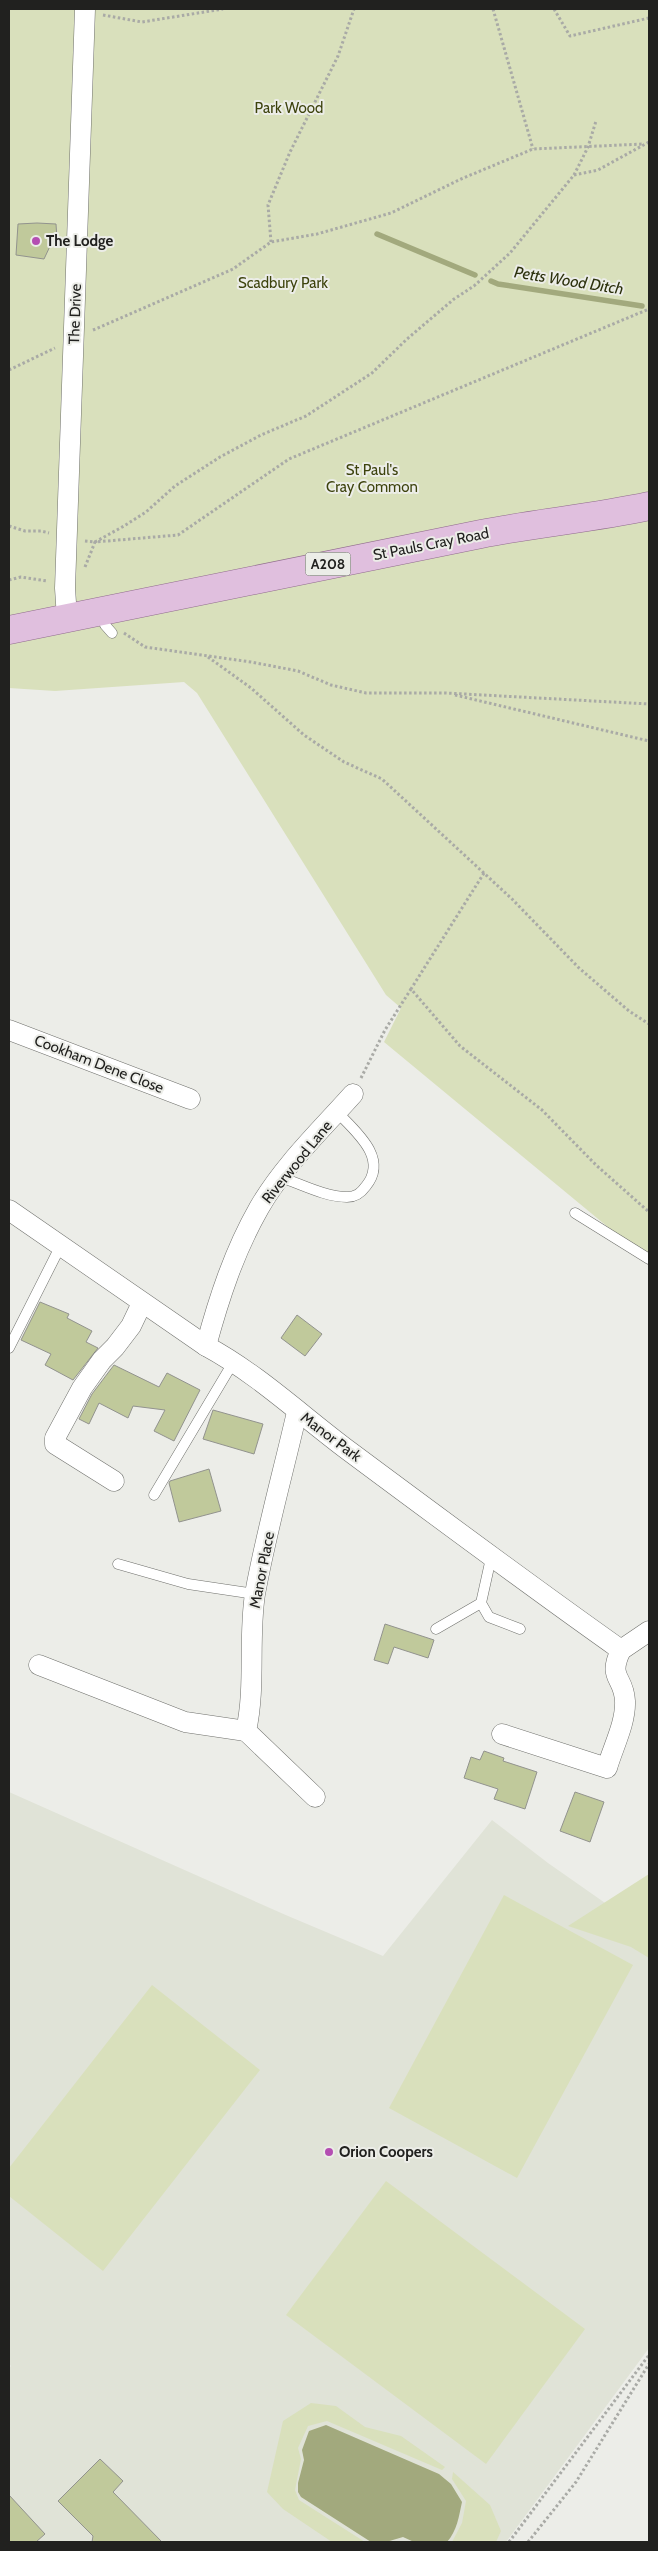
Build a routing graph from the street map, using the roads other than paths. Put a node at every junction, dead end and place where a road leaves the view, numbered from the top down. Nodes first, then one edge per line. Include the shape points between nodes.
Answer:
1 (85, 9) edge
2 (649, 506) edge
3 (67, 608) junction
4 (9, 630) edge
5 (9, 1030) edge
6 (353, 1094) road end
7 (190, 1099) dead end
8 (337, 1112) junction
9 (280, 1178) junction
10 (9, 1210) edge
11 (575, 1213) dead end
12 (60, 1246) junction
13 (649, 1259) edge
14 (142, 1303) junction
15 (206, 1346) junction
16 (9, 1348) edge
17 (234, 1361) junction
18 (297, 1412) junction
19 (114, 1481) dead end
20 (154, 1495) dead end
21 (491, 1558) junction
22 (118, 1564) dead end
23 (256, 1594) junction
24 (481, 1604) junction
25 (436, 1629) dead end
26 (520, 1629) dead end
27 (649, 1631) edge
28 (621, 1650) junction
29 (39, 1665) dead end
30 (246, 1731) junction
31 (502, 1734) dead end
32 (315, 1797) dead end

1 - 3 street, The Drive
2 - 3 main road, St Pauls Cray Road / A208 via 317,566 107,622
3 - 4 main road, St Pauls Cray Road / A208
5 - 7 street, Cookham Dene Close
6 - 8 street, Riverwood Lane
8 - 9 street, Riverwood Lane
8 - 9 lane via 370,1150 373,1172 362,1191 355,1196 334,1196
9 - 15 street, Riverwood Lane via 242,1241
10 - 12 street, Manor Park
11 - 13 lane
12 - 14 street, Manor Park
12 - 16 lane
14 - 15 street, Manor Park
14 - 19 street via 131,1326 82,1388 55,1438 55,1444
15 - 17 street, Manor Park
17 - 18 street, Manor Park
17 - 20 lane
18 - 21 street, Manor Park
18 - 23 street, Manor Place
21 - 24 lane
21 - 28 street, Manor Park
22 - 23 lane via 188,1584
23 - 30 street, Manor Place via 251,1633 252,1707
24 - 25 lane
24 - 26 lane via 489,1617
27 - 28 street
28 - 31 street via 614,1664 625,1701 624,1716 607,1768
29 - 30 street via 185,1722
30 - 32 street

